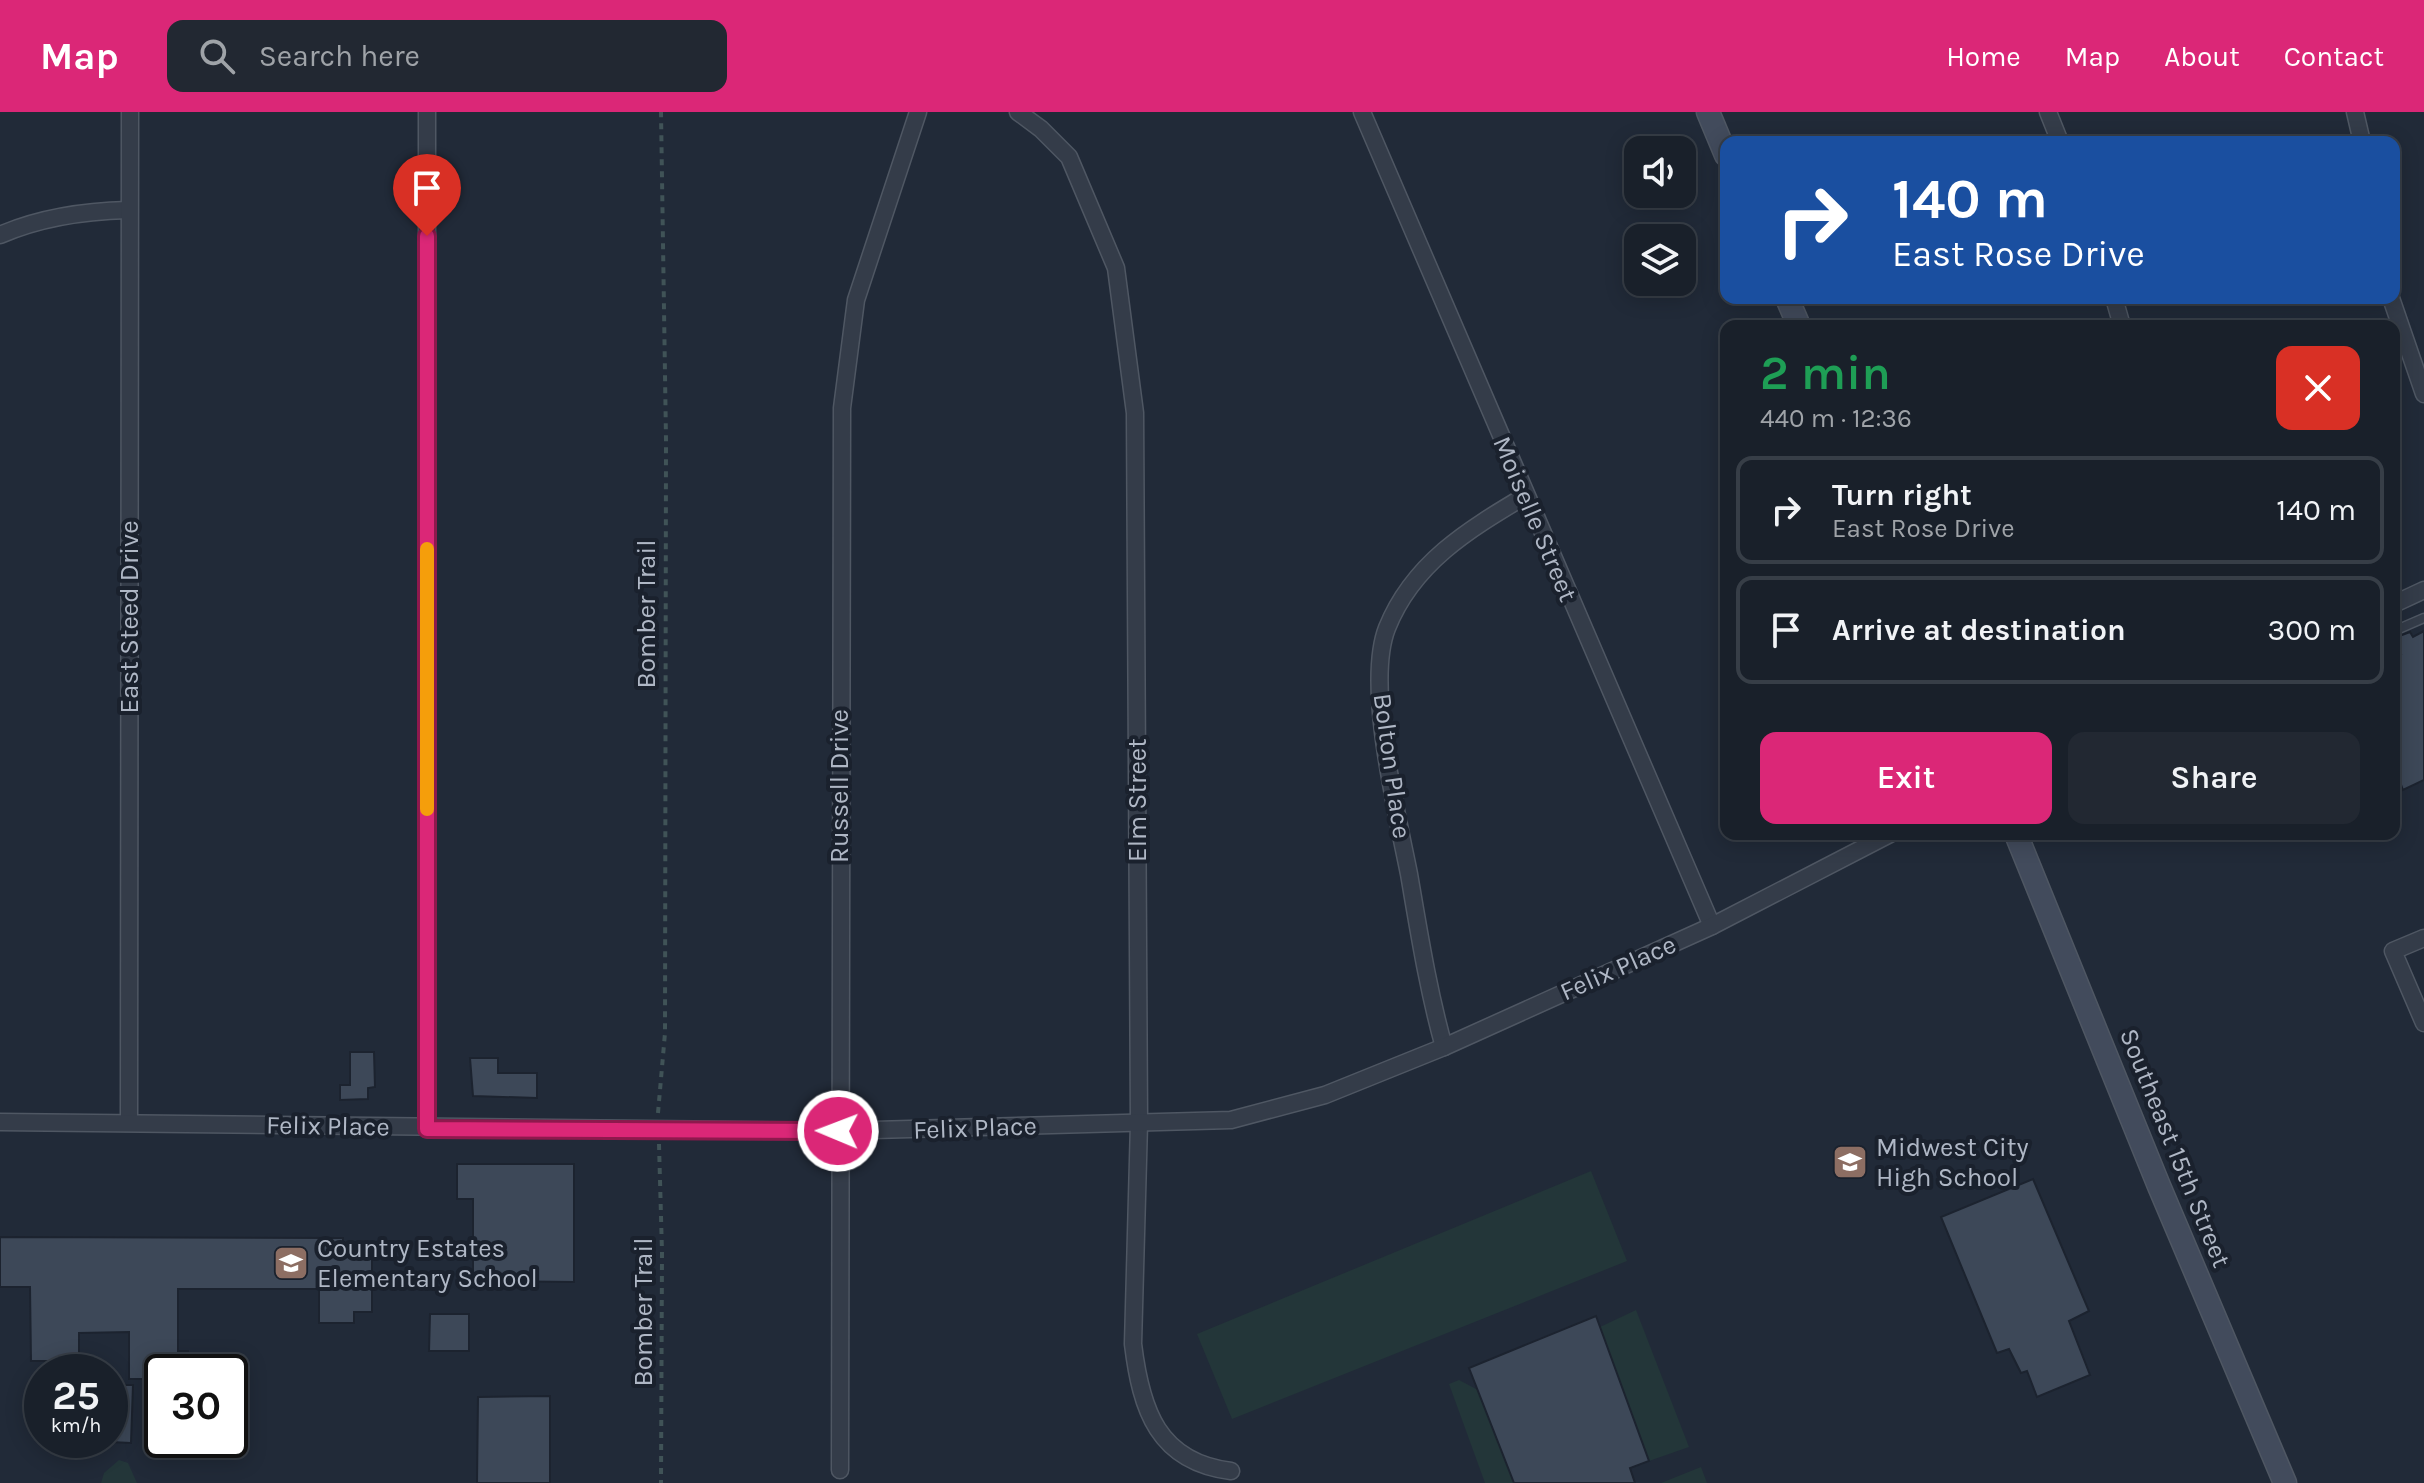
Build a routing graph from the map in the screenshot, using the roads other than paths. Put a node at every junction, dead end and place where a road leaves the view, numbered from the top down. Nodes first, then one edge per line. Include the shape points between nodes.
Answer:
1 (130, 112) edge
2 (427, 112) edge
3 (918, 112) edge
4 (1018, 112) edge
5 (1362, 112) edge
6 (1708, 112) edge
7 (2048, 112) edge
8 (2355, 112) edge
9 (2058, 136) edge
10 (2361, 136) edge
11 (1720, 141) edge
12 (128, 210) junction
13 (0, 235) edge
14 (2400, 324) edge
15 (2424, 394) edge
16 (1525, 496) junction
17 (2424, 590) edge
18 (2400, 601) edge
19 (2424, 618) edge
20 (2400, 628) edge
21 (1878, 840) edge
22 (2018, 840) edge
23 (1712, 926) junction
24 (2424, 938) edge
25 (2424, 1023) edge
26 (1444, 1047) junction
27 (129, 1121) junction
28 (0, 1122) edge
29 (1139, 1123) junction
30 (427, 1129) junction
31 (838, 1131) junction
32 (840, 1470) dead end
33 (1231, 1471) dead end
34 (2285, 1483) edge

1 - 12 street, East Steed Drive
2 - 30 street
3 - 31 street, Russell Drive via 856,300 842,408
4 - 29 street, Elm Street via 1069,157 1116,268 1127,336 1135,413
5 - 16 street, Moiselle Street
6 - 11 main road
7 - 9 street
8 - 10 street
12 - 13 street via 23,225
12 - 27 street, East Steed Drive
14 - 15 street
16 - 23 street, Moiselle Street
16 - 26 street, Bolton Place via 1427,563 1386,630 1379,690 1387,755
17 - 18 street
19 - 20 lane
21 - 23 street, Felix Place
22 - 34 main road, Southeast 15th Street
23 - 26 street, Felix Place
24 - 25 street via 2393,951
26 - 29 street, Felix Place via 1281,1108 1231,1120
27 - 28 street, Felix Place
27 - 30 street, Felix Place
29 - 31 street, Felix Place
29 - 33 street, Elm Street via 1133,1344 1145,1405 1176,1451 1209,1468
30 - 31 street, Felix Place
31 - 32 street, Russell Drive

